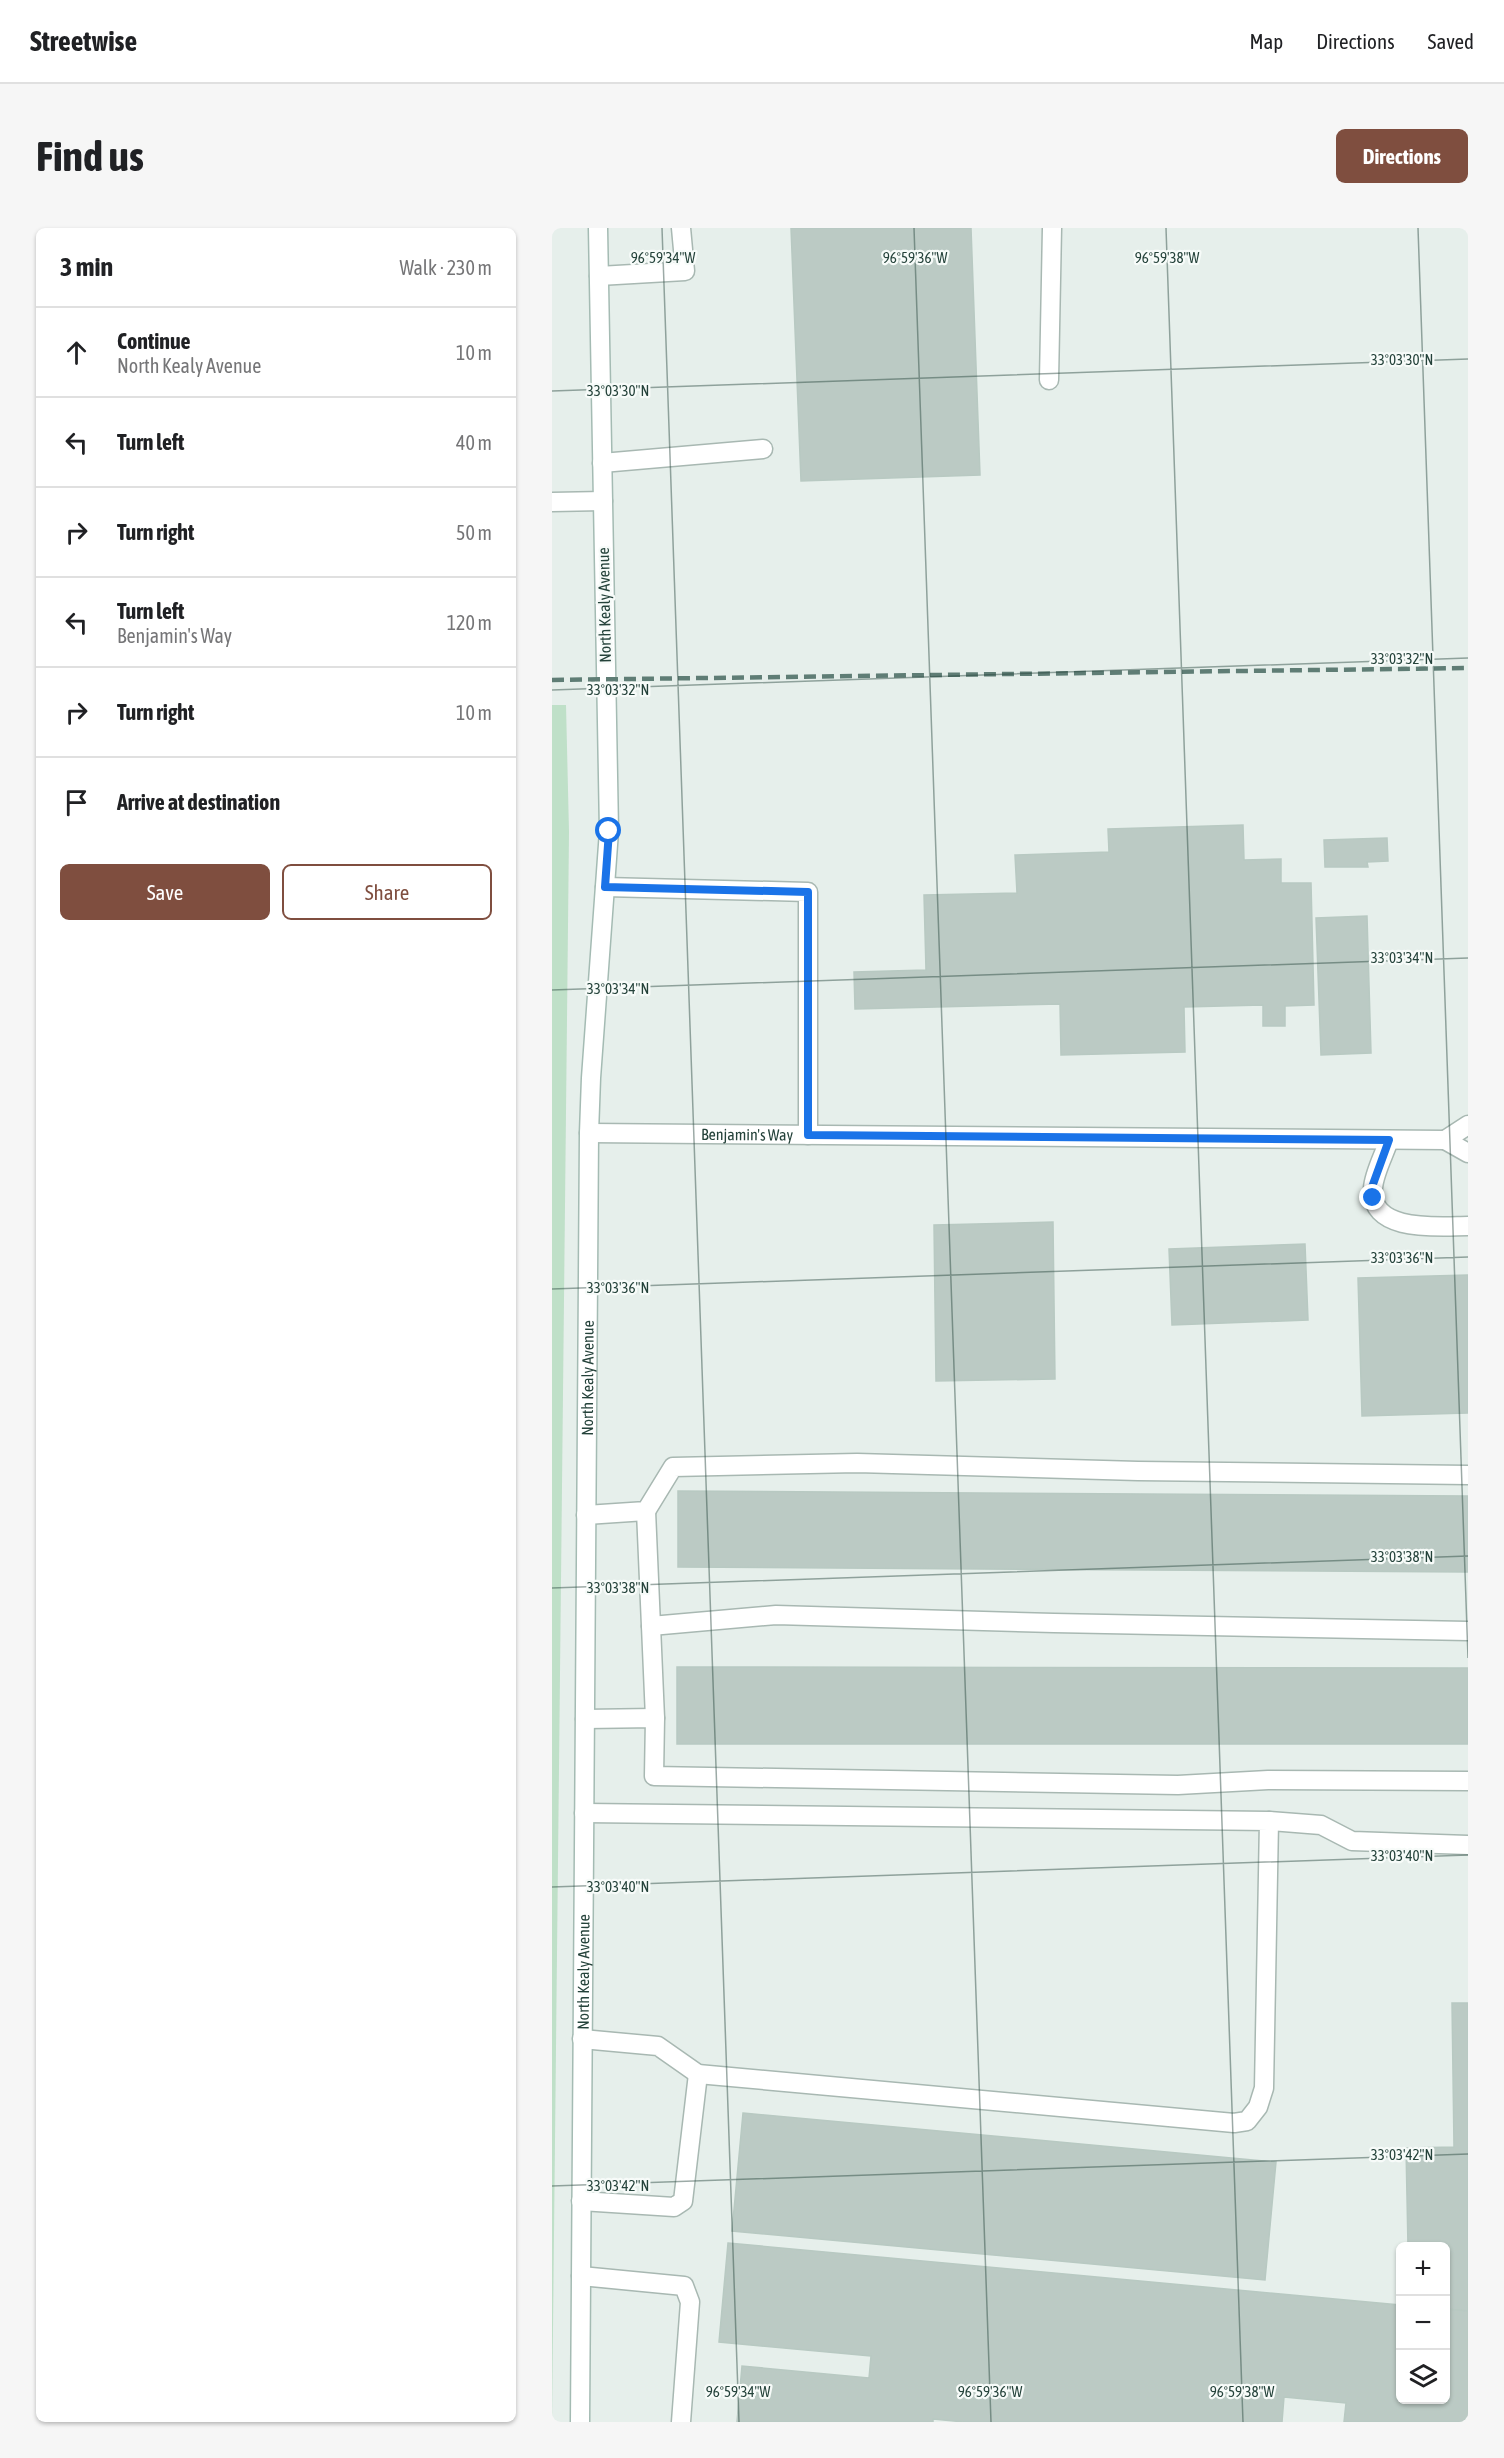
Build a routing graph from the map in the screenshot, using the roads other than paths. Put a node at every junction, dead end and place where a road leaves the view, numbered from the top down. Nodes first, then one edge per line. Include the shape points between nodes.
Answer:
1 (598, 228) edge
2 (681, 228) edge
3 (1052, 228) edge
4 (599, 276) junction
5 (1049, 380) dead end
6 (763, 450) dead end
7 (602, 463) junction
8 (603, 501) junction
9 (552, 502) edge
10 (605, 887) junction
11 (1468, 1125) edge
12 (589, 1133) junction
13 (808, 1135) junction
14 (1389, 1140) junction
15 (1445, 1140) junction
16 (1468, 1153) edge
17 (1468, 1226) edge
18 (1468, 1476) edge
19 (646, 1510) junction
20 (586, 1515) junction
21 (651, 1626) junction
22 (1468, 1631) edge
23 (655, 1718) junction
24 (585, 1719) junction
25 (1468, 1782) edge
26 (584, 1813) junction
27 (1269, 1821) junction
28 (1468, 1845) edge
29 (582, 2039) junction
30 (698, 2074) junction
31 (581, 2201) junction
32 (581, 2276) junction
33 (580, 2422) edge
34 (681, 2422) edge

1 - 4 street, North Kealy Avenue
2 - 4 street via 685,271
3 - 5 street
4 - 7 street, North Kealy Avenue
6 - 7 street
7 - 8 street, North Kealy Avenue
8 - 9 street
8 - 10 street, North Kealy Avenue via 609,831
10 - 12 street, North Kealy Avenue
10 - 13 street via 808,892
11 - 15 street
12 - 13 street, Benjamin's Way
12 - 20 street, North Kealy Avenue
13 - 14 street, Benjamin's Way
14 - 15 street, Benjamin's Way
14 - 17 street via 1372,1187 1373,1198 1390,1220 1416,1227
15 - 16 street
18 - 19 street via 857,1463 673,1467
19 - 20 street
19 - 21 street
20 - 24 street, North Kealy Avenue
21 - 22 street via 776,1615
21 - 23 street
23 - 24 street
23 - 25 street via 654,1776 1178,1785 1268,1780
24 - 26 street, North Kealy Avenue
26 - 27 street
26 - 29 street, North Kealy Avenue
27 - 28 street via 1321,1825 1352,1841
27 - 30 street via 1264,2088 1258,2107 1247,2121 1234,2123
29 - 30 street via 657,2046
29 - 31 street, North Kealy Avenue
30 - 31 street via 683,2201 674,2207
31 - 32 street, North Kealy Avenue
32 - 33 street, North Kealy Avenue
32 - 34 street via 684,2286 690,2302

